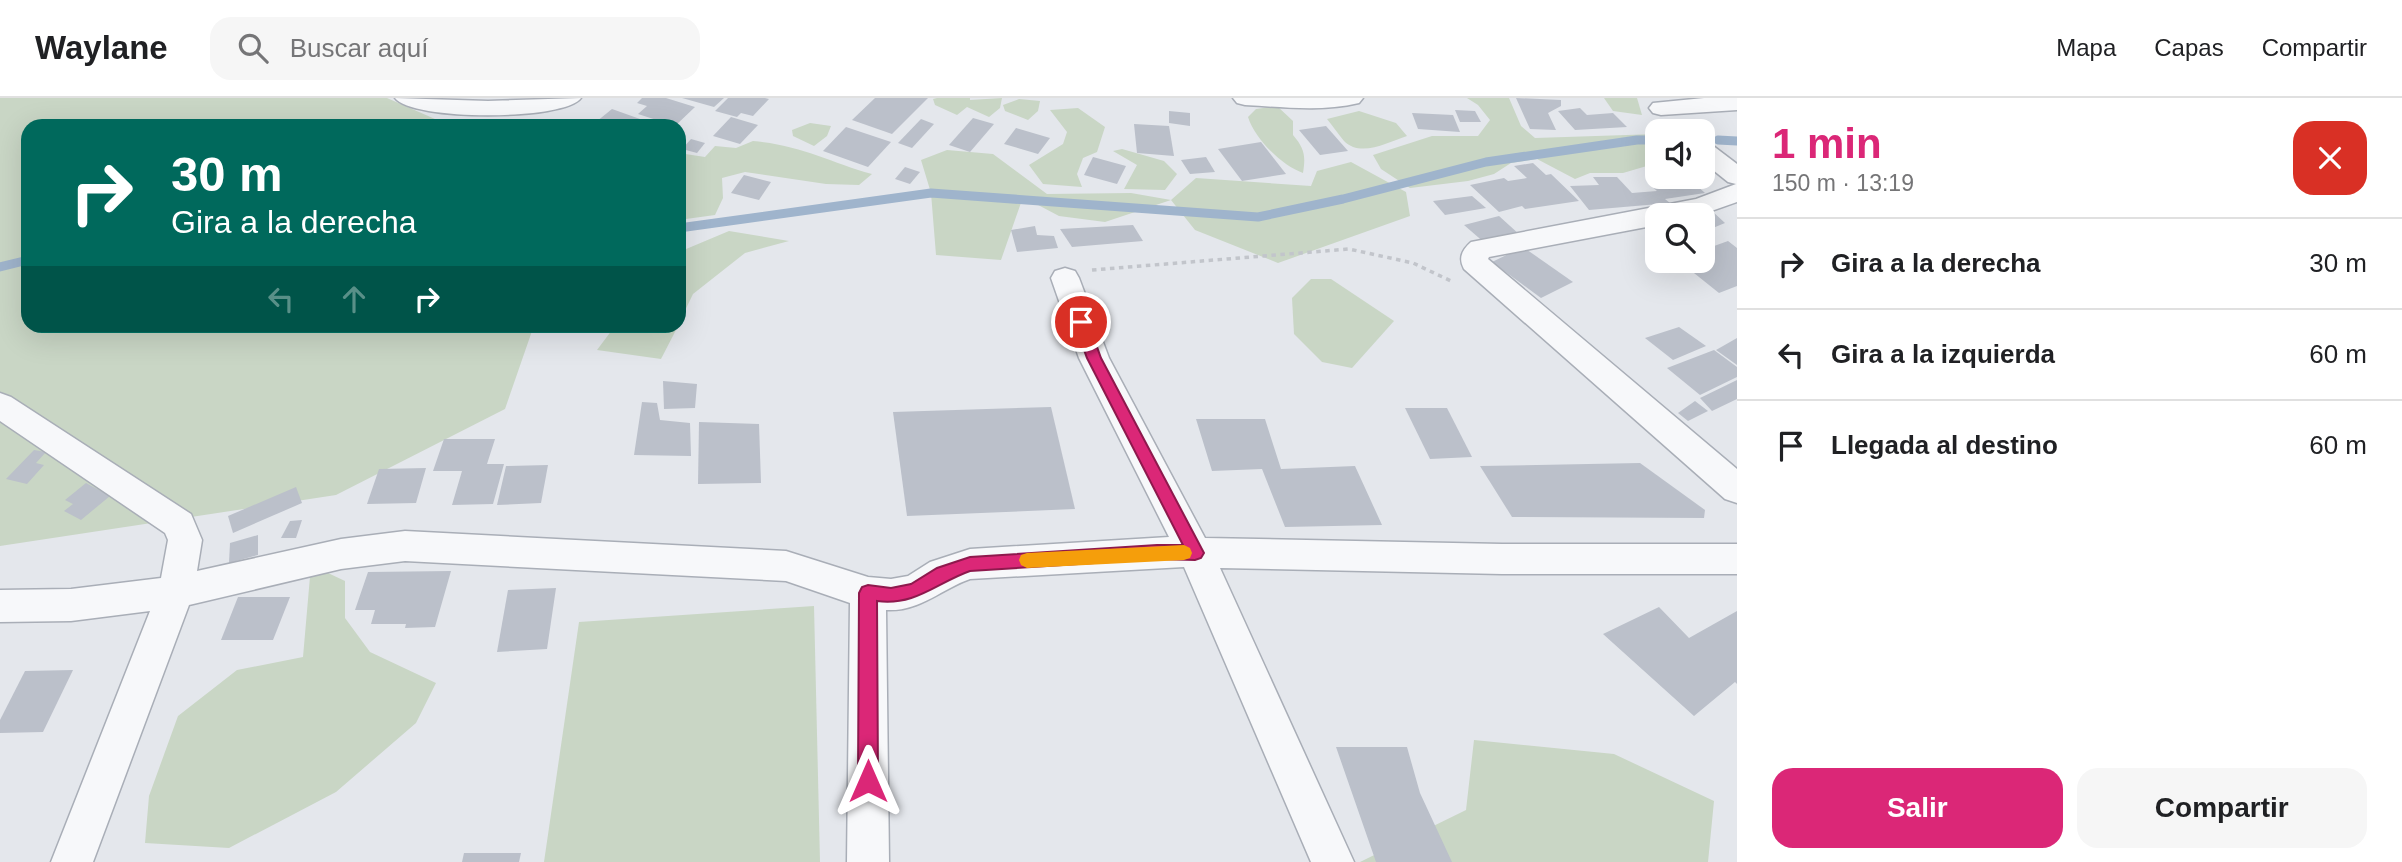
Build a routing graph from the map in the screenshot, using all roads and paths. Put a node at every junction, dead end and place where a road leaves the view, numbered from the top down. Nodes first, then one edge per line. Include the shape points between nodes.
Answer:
1 (407, 98) edge
2 (569, 98) edge
3 (1245, 98) edge
4 (1351, 98) edge
5 (1657, 103) edge
6 (1737, 103) edge
7 (1671, 119) edge
8 (1715, 159) edge
9 (1737, 176) edge
10 (1737, 192) edge
11 (1710, 203) edge
12 (1645, 219) edge
13 (1065, 278) joint
14 (1459, 285) dead end
15 (0, 405) edge
16 (1737, 489) edge
17 (1195, 553) junction
18 (1737, 559) edge
19 (176, 592) junction
20 (868, 593) junction
21 (0, 606) edge
22 (72, 862) edge
23 (868, 862) edge
24 (1333, 862) edge

1 - 2 street via 453,106 522,106
3 - 4 street via 1310,102
5 - 6 street
5 - 7 street
8 - 9 street
10 - 11 street
12 - 16 street via 1481,249 1474,262
13 - 14 path via 1084,271 1349,249 1413,263
13 - 17 street via 1094,358
15 - 19 street via 179,524 185,540
17 - 18 street
17 - 20 street via 970,564 943,573 915,591
17 - 24 street
19 - 20 street via 341,554 405,546 786,566
19 - 21 street via 71,605
19 - 22 street
20 - 23 street

